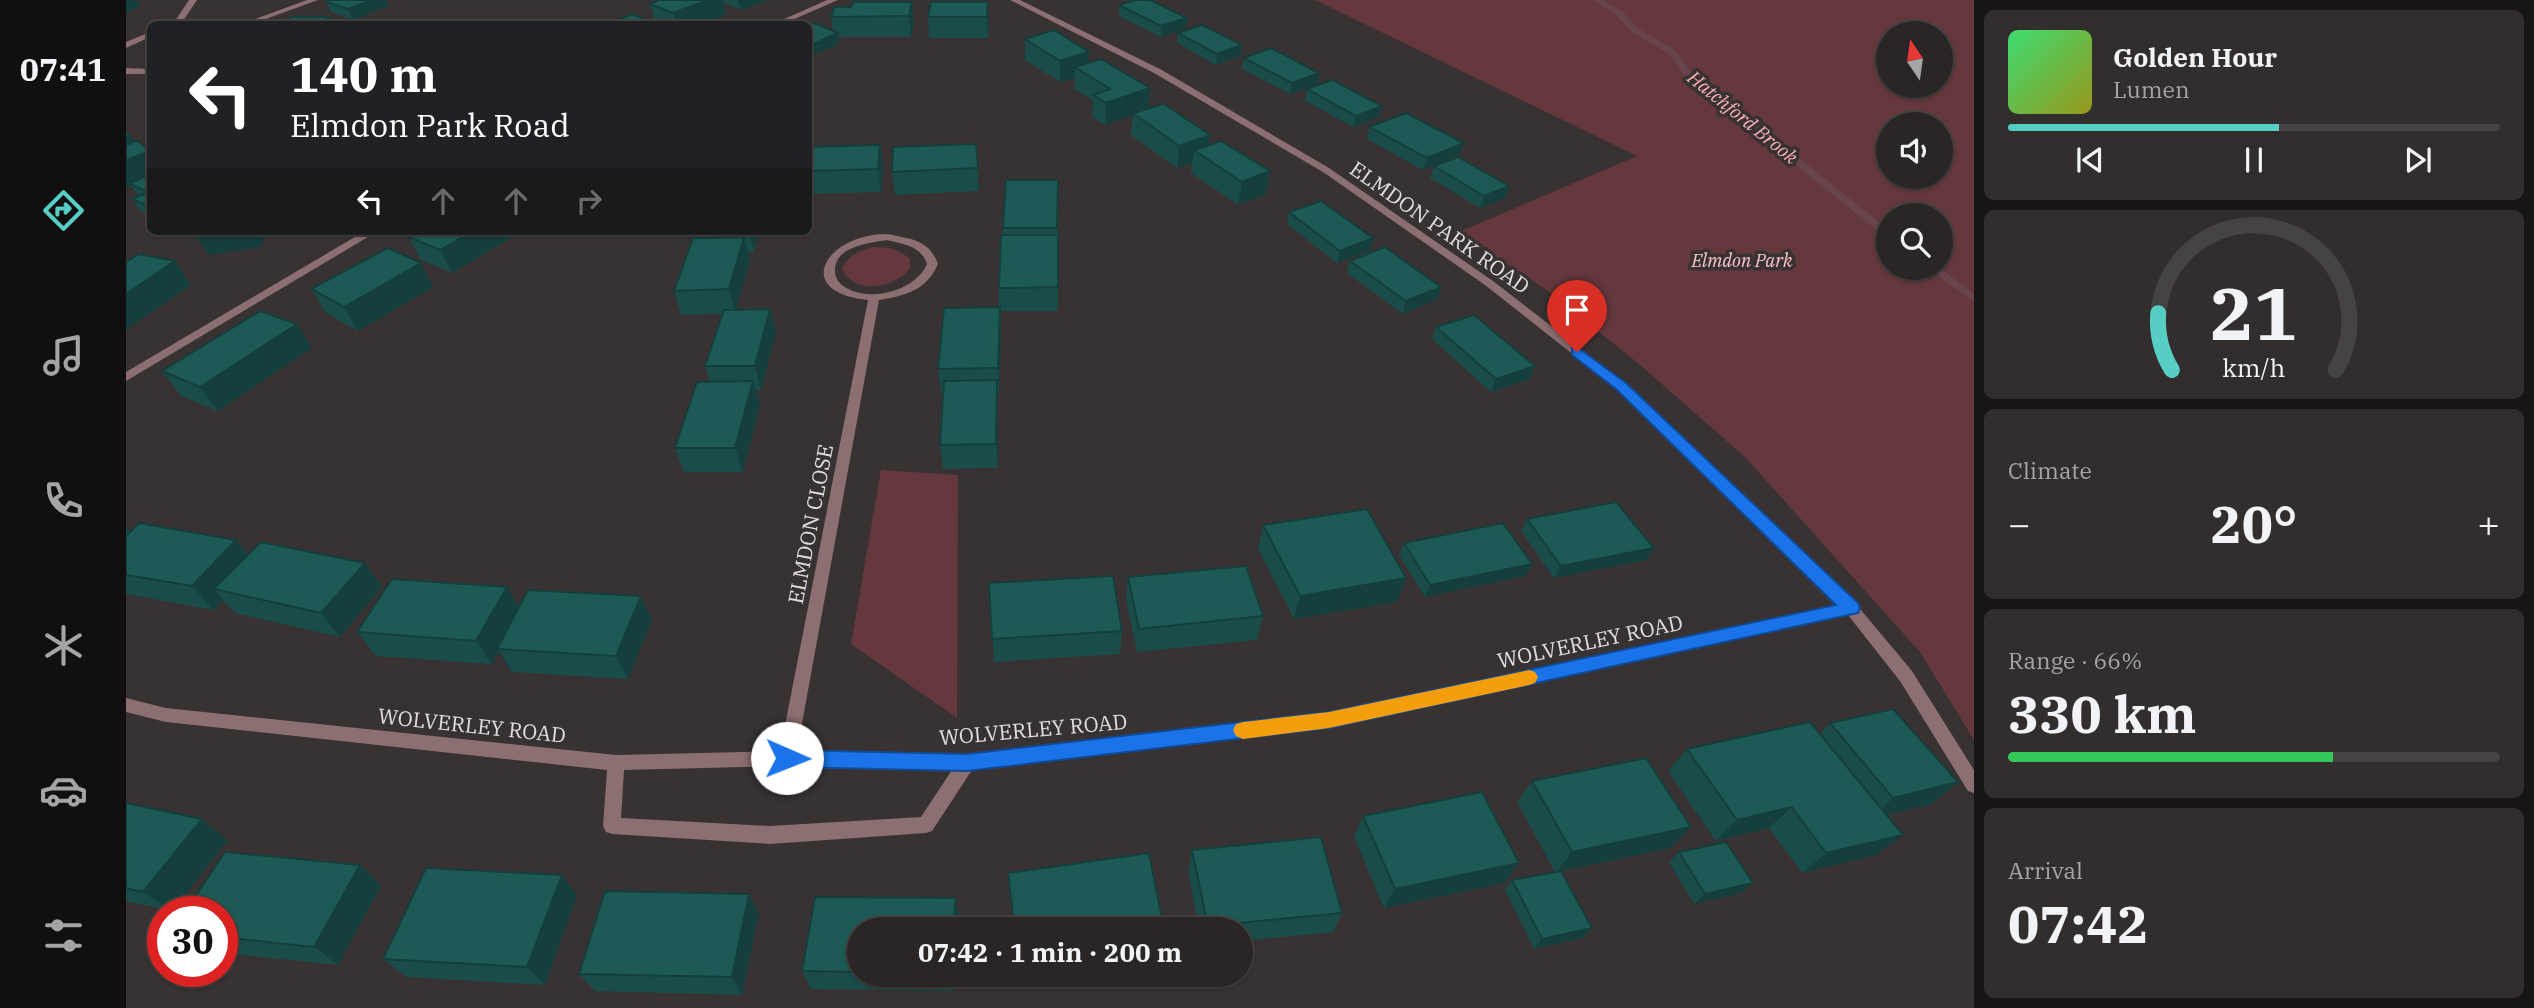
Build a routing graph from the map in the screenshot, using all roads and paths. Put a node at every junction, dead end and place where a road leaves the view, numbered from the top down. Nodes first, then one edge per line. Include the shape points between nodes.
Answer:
1 (193, 0) edge
2 (314, 0) edge
3 (834, 0) edge
4 (1014, 0) edge
5 (179, 21) edge
6 (254, 21) edge
7 (784, 21) edge
8 (147, 35) edge
9 (126, 45) edge
10 (126, 71) edge
11 (147, 72) edge
12 (366, 235) edge
13 (874, 298) junction
14 (126, 377) edge
15 (1852, 608) junction
16 (126, 705) edge
17 (787, 758) junction
18 (616, 763) junction
19 (967, 763) junction
20 (1974, 785) edge

1 - 5 street
2 - 6 street
3 - 7 street
4 - 15 street, ELMDON PARK ROAD via 1157,71 1326,170 1489,283 1621,386
8 - 9 street
10 - 11 street
12 - 14 street
13 - 13 street via 838,288 829,278 828,266 835,255 849,245 887,237 921,246 931,256 933,267 927,279 914,289
13 - 17 street, ELMDON CLOSE
15 - 19 street, WOLVERLEY ROAD via 1329,720
15 - 20 street, ELMDON PARK ROAD via 1906,676
16 - 18 street, WOLVERLEY ROAD via 166,715
17 - 18 street, WOLVERLEY ROAD
17 - 19 street, WOLVERLEY ROAD
18 - 19 street via 612,826 770,835 926,825

